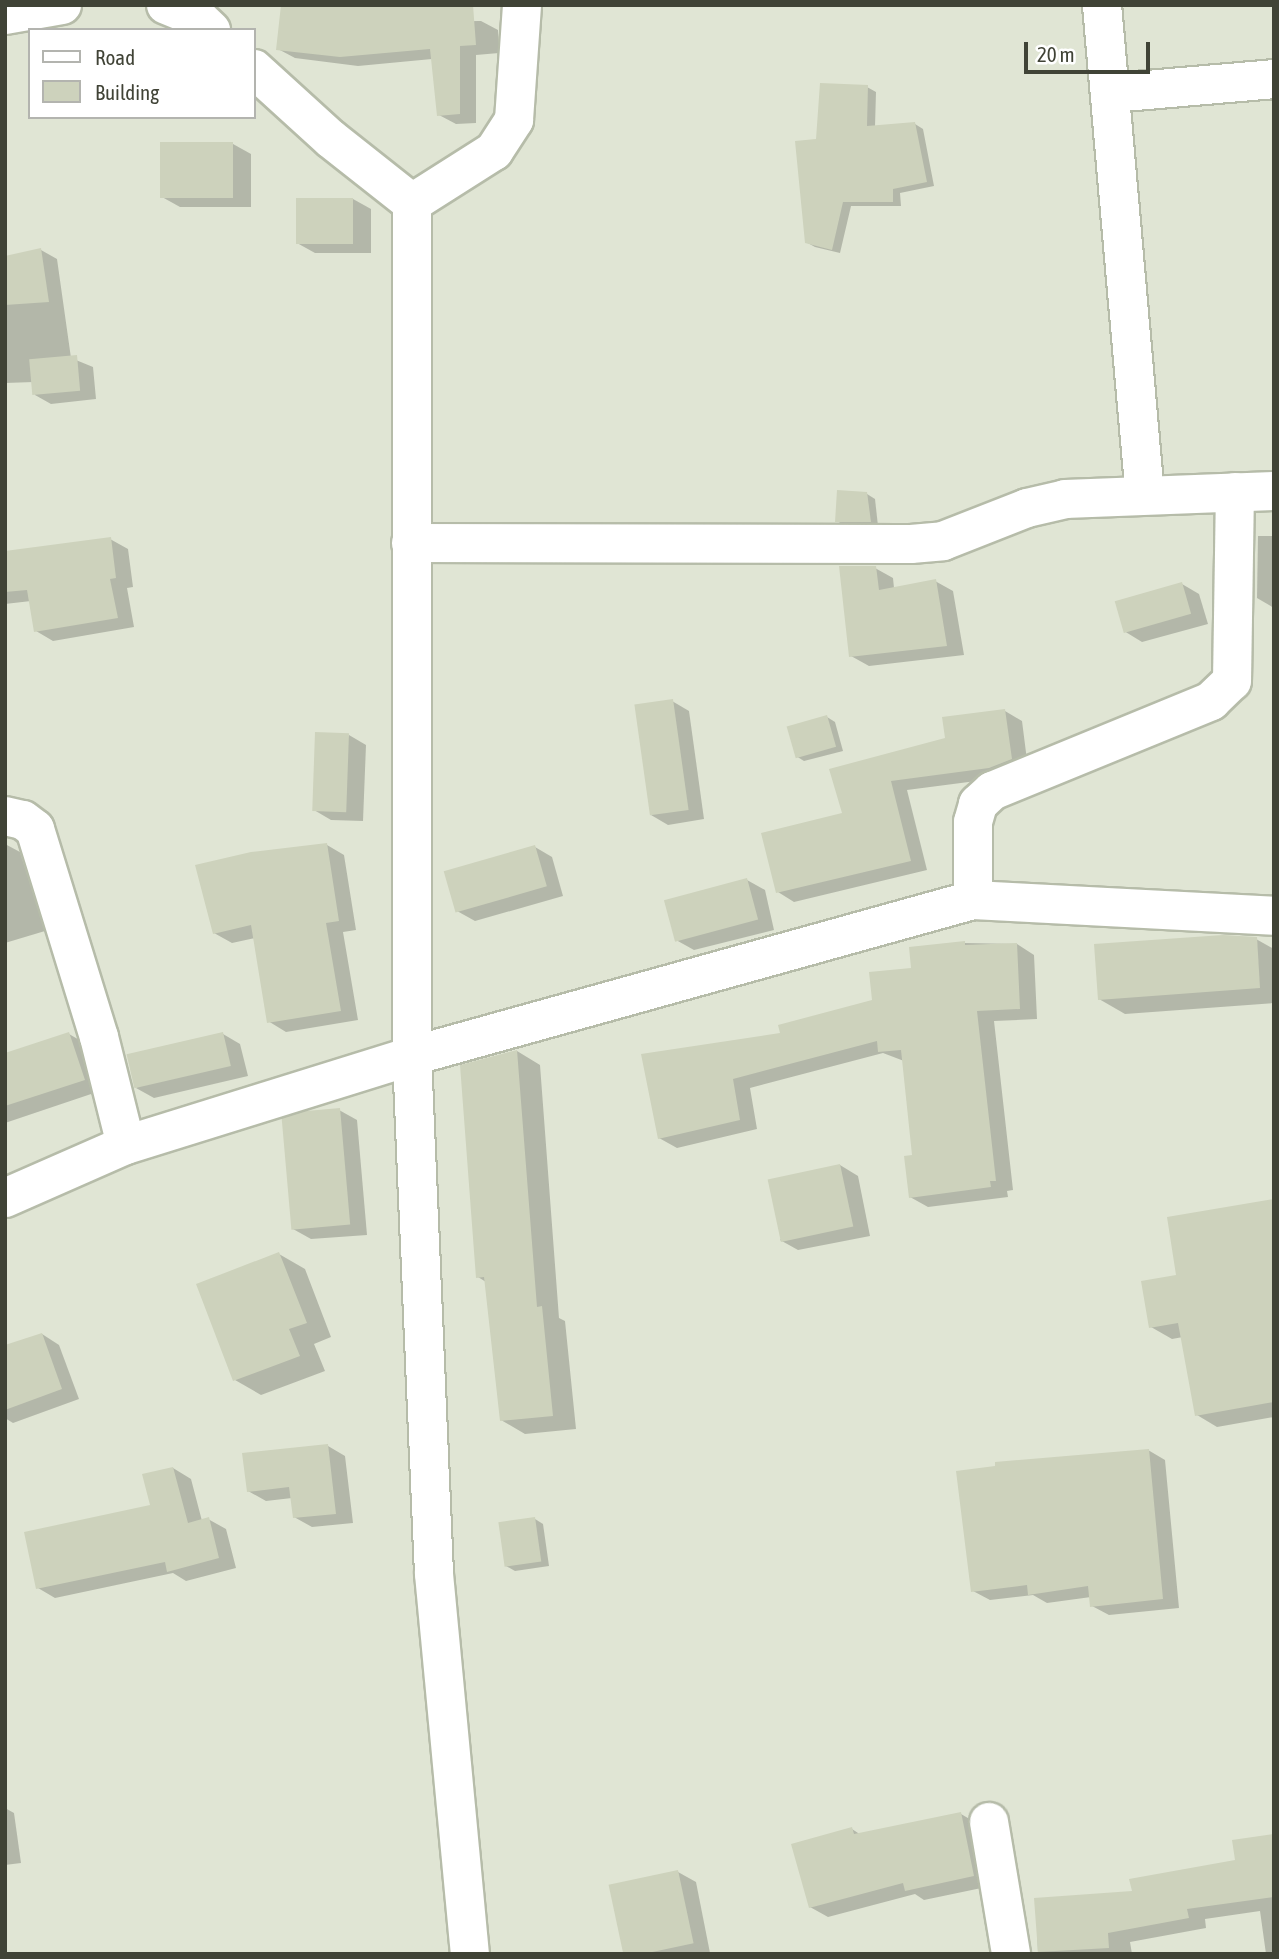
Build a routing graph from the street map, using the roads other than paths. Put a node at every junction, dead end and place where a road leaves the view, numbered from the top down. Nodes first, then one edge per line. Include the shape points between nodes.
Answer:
1 (62, 5) edge
2 (166, 5) edge
3 (522, 5) edge
4 (1102, 5) edge
5 (5, 15) edge
6 (209, 28) edge
7 (256, 71) edge
8 (1274, 79) edge
9 (1112, 93) junction
10 (412, 203) junction
11 (1274, 491) edge
12 (1235, 492) junction
13 (1145, 495) junction
14 (411, 543) junction
15 (5, 816) edge
16 (973, 900) junction
17 (1274, 916) edge
18 (412, 1056) junction
19 (126, 1145) junction
20 (5, 1198) edge
21 (989, 1822) dead end
22 (470, 1954) edge
23 (1011, 1954) edge

1 - 5 street
2 - 6 street via 198,18
3 - 10 street via 514,120 494,151
4 - 9 street
7 - 10 street
8 - 9 street
9 - 13 street
10 - 14 street
11 - 12 street
12 - 13 street
12 - 16 street via 1231,681 1211,701 992,791 978,804 973,822
13 - 14 street via 1053,502 943,541 911,544
14 - 18 street
15 - 19 street via 36,829 99,1037
16 - 17 street
16 - 18 street
18 - 19 street
18 - 22 street via 434,1574
19 - 20 street
21 - 23 street

